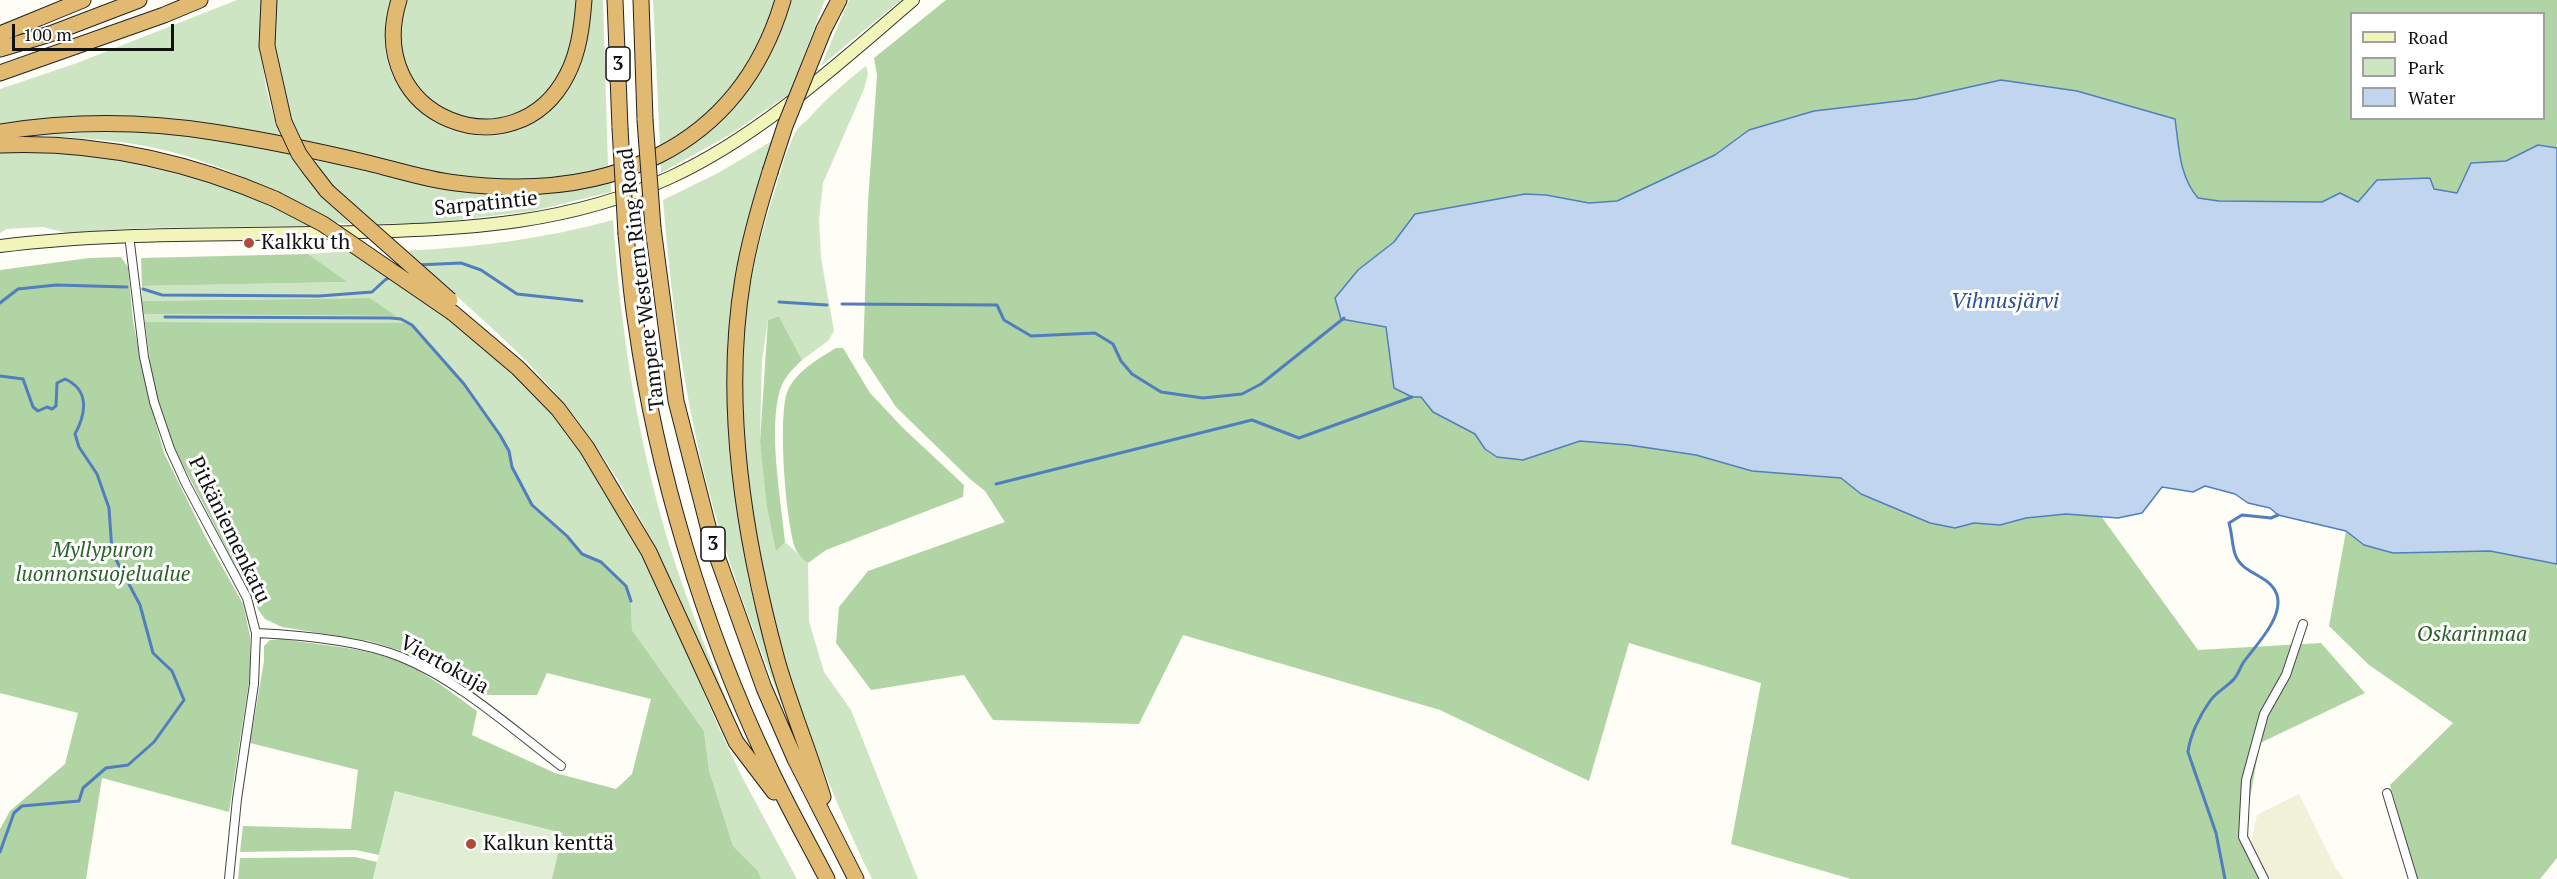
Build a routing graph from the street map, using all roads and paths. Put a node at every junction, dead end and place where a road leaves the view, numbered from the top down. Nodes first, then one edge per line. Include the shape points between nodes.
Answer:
1 (83, 0) edge
2 (139, 0) edge
3 (200, 0) edge
4 (399, 0) edge
5 (584, 0) edge
6 (615, 0) edge
7 (641, 0) edge
8 (783, 0) edge
9 (832, 0) edge
10 (839, 0) edge
11 (912, 0) edge
12 (269, 3) edge
13 (824, 29) junction
14 (0, 34) edge
15 (0, 50) edge
16 (0, 73) edge
17 (0, 132) edge
18 (0, 145) edge
19 (129, 235) junction
20 (0, 246) edge
21 (455, 310) junction
22 (2303, 624) dead end
23 (256, 633) junction
24 (561, 766) dead end
25 (2387, 793) dead end
26 (796, 820) junction
27 (836, 841) junction
28 (230, 879) edge
29 (827, 879) edge
30 (856, 879) edge
31 (2264, 879) edge
32 (2413, 879) edge

1 - 14 highway
2 - 15 highway
3 - 16 highway
4 - 5 highway via 393,22 393,49 408,88 437,114 488,127 526,117 559,89 576,52
6 - 26 highway, Tampere Western Ring Road / 3, bridge via 626,234 636,325 666,476 738,697
7 - 27 highway, Tampere Western Ring Road / 3, bridge via 653,228 676,401 712,542 764,688
8 - 17 highway via 754,68 701,128 658,157 571,184 514,188 453,183 255,139 176,128 72,125
9 - 13 highway
10 - 13 highway
11 - 19 main road, Sarpatintie via 827,73 727,146 671,177 597,204 518,223 434,230
12 - 21 highway, bridge via 267,46 284,122 299,153 327,191
13 - 27 highway, bridge via 757,215 743,280 736,363 738,444 764,607
18 - 21 highway, bridge via 67,145 146,156 236,182 323,224
19 - 20 main road, Sarpatintie
19 - 23 street, Pitkäniemenkatu via 144,357 154,402 178,467 247,598
21 - 26 highway via 558,409 587,448 649,552 736,742
22 - 31 street via 2286,675 2264,714 2246,780 2243,837
23 - 24 street, Viertokuja via 346,644 404,658 456,688
23 - 28 street, Pitkäniemenkatu via 254,684
25 - 32 street
26 - 29 highway, Tampere Western Ring Road / 3
27 - 30 highway, Tampere Western Ring Road / 3

